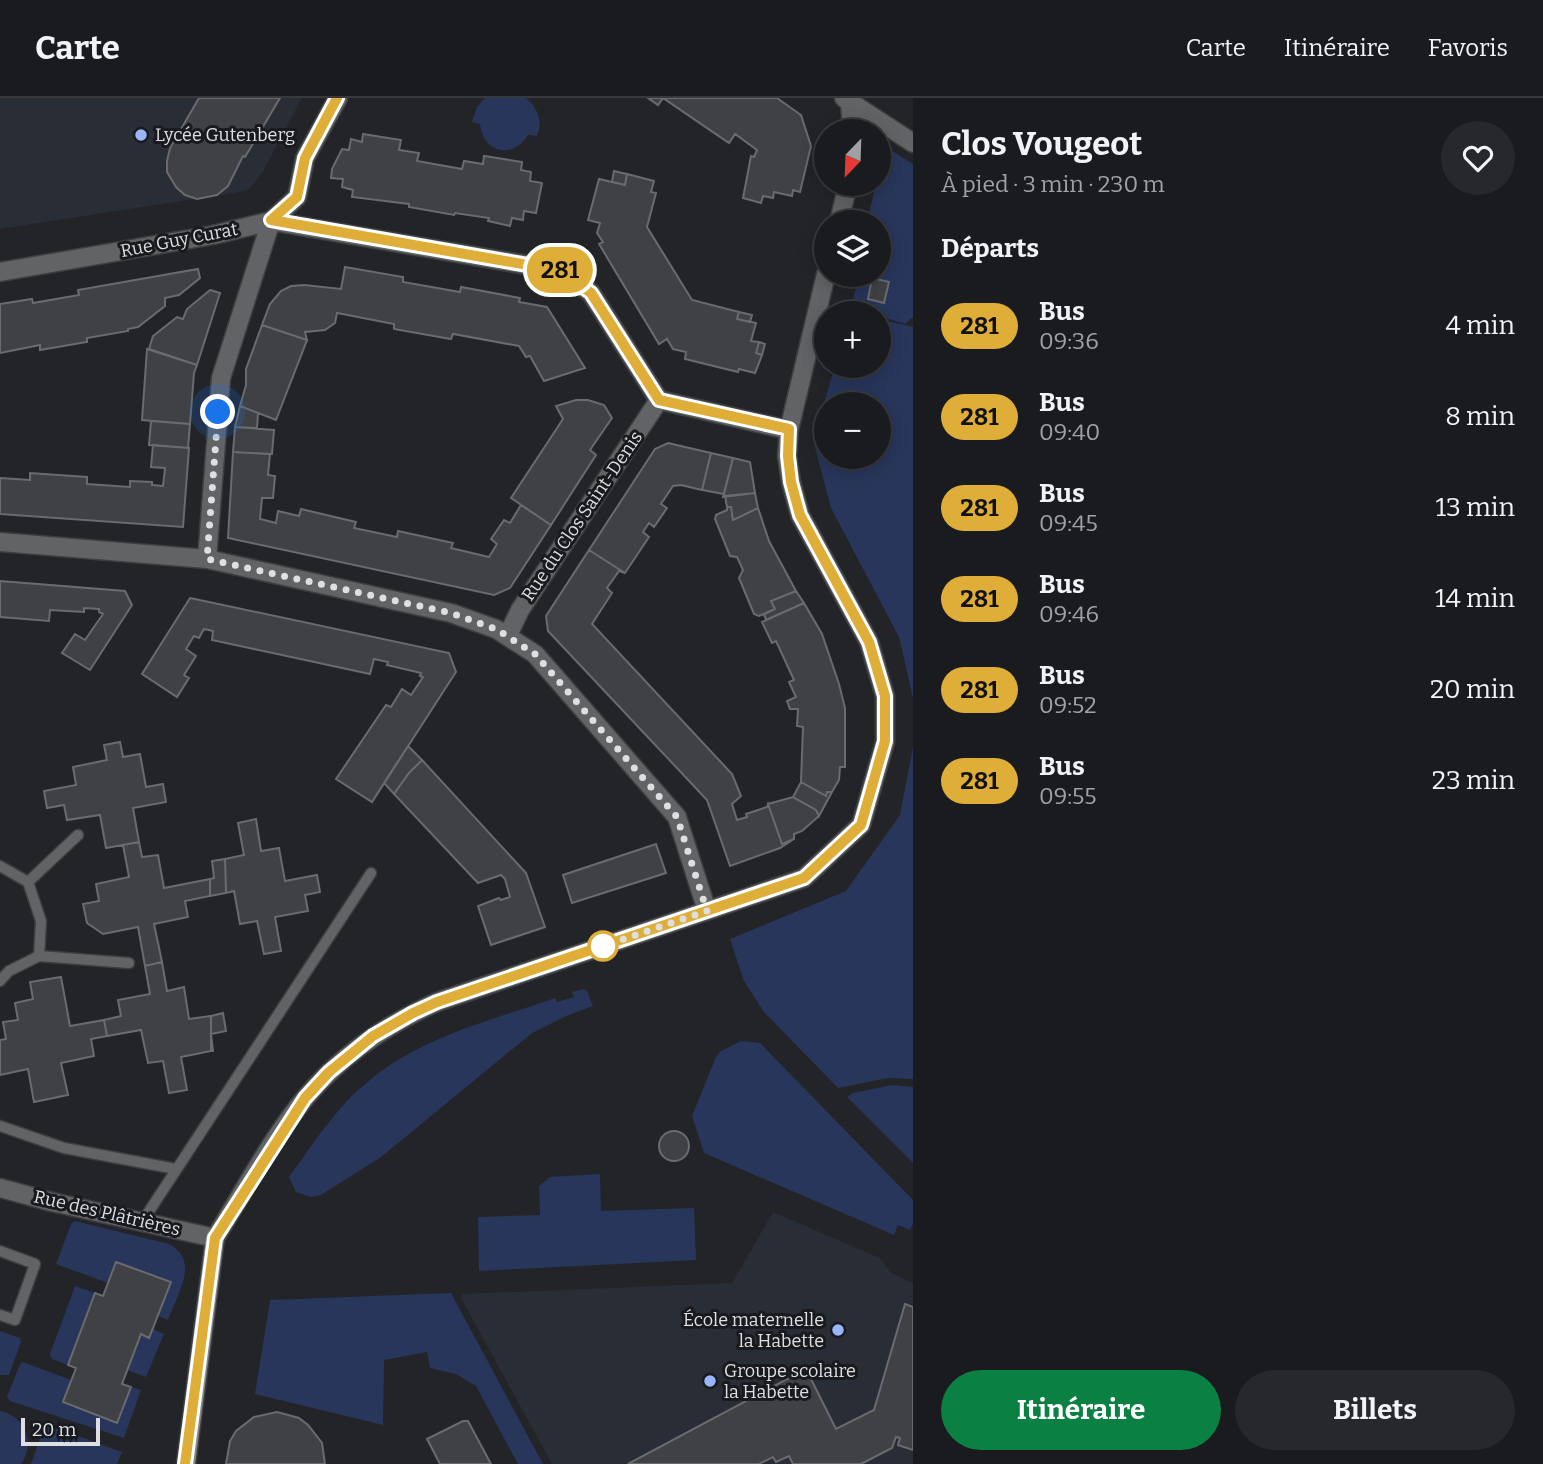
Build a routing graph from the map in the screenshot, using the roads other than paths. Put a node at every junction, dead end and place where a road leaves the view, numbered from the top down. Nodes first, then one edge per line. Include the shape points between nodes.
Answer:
1 (338, 98) edge
2 (849, 99) edge
3 (851, 119) edge
4 (913, 143) edge
5 (271, 220) junction
6 (0, 272) edge
7 (823, 287) edge
8 (659, 400) junction
9 (789, 429) junction
10 (0, 542) edge
11 (207, 559) junction
12 (508, 635) junction
13 (78, 835) dead end
14 (0, 866) edge
15 (371, 873) dead end
16 (28, 882) junction
17 (707, 911) junction
18 (39, 956) junction
19 (130, 963) dead end
20 (0, 981) edge
21 (0, 1126) edge
22 (176, 1169) junction
23 (0, 1188) edge
24 (142, 1222) junction
25 (215, 1238) junction
26 (0, 1251) edge
27 (0, 1315) edge
28 (186, 1464) edge

1 - 5 street via 305,158 297,197
2 - 3 street
2 - 4 street
5 - 6 street, Rue Guy Curat via 213,235
5 - 8 street, Rue Guy Curat via 562,271 591,293
5 - 11 street via 221,378
7 - 9 street
8 - 9 street
8 - 12 street, Rue du Clos Saint-Denis
9 - 17 street via 791,482 800,515 869,642 885,696 885,741 861,825 804,878
10 - 11 street
11 - 12 street via 451,613
12 - 17 street via 535,654 677,817
13 - 16 lane
14 - 16 lane
15 - 22 lane
16 - 18 lane via 41,922
17 - 25 street via 437,1002 373,1036 305,1098
18 - 19 lane
18 - 20 lane via 9,971
21 - 22 lane via 64,1148
22 - 24 lane
23 - 24 street, Rue des Plâtrières
24 - 25 street, Rue des Plâtrières
25 - 28 street
26 - 27 lane via 35,1264 15,1320

